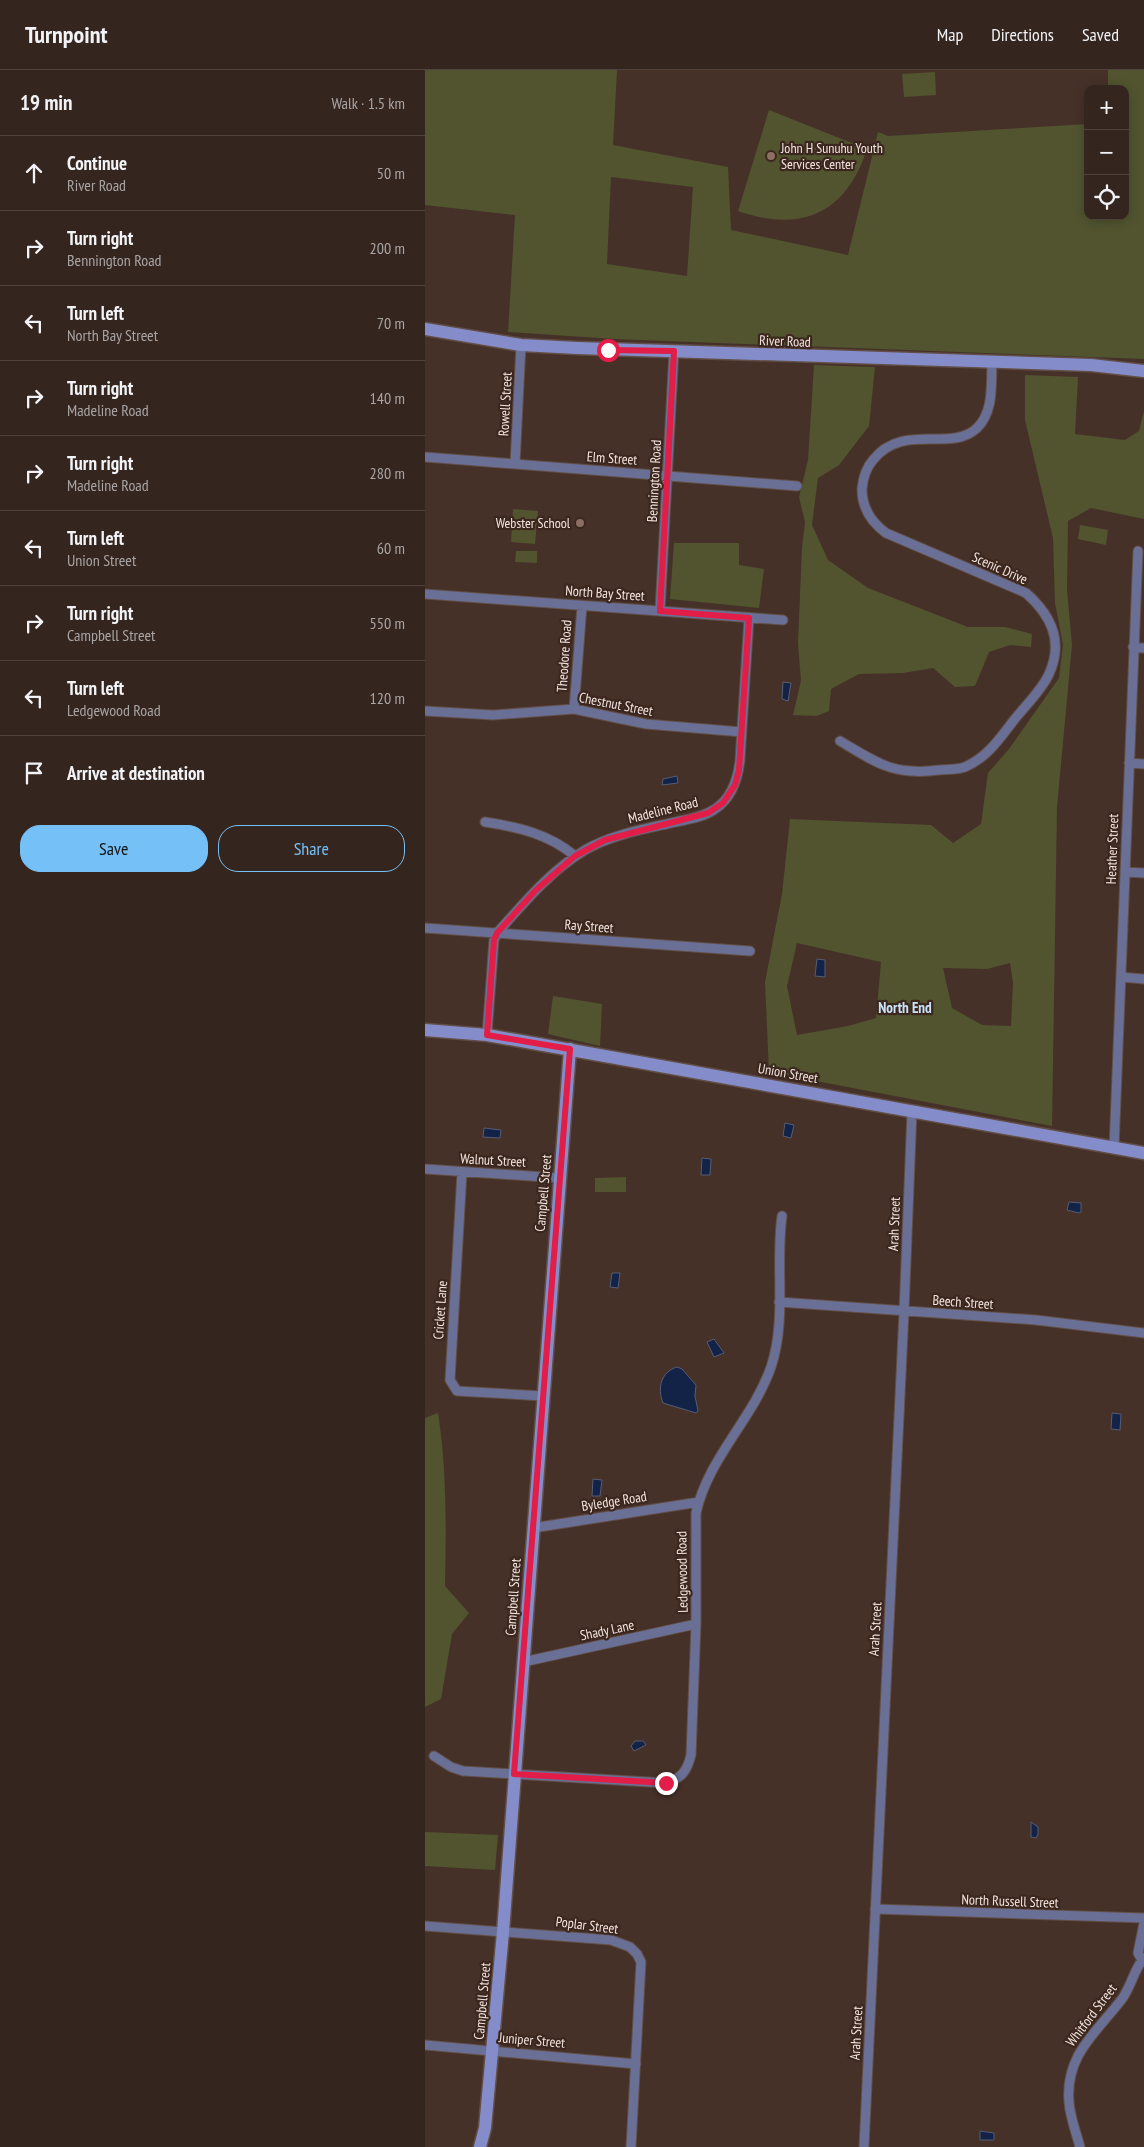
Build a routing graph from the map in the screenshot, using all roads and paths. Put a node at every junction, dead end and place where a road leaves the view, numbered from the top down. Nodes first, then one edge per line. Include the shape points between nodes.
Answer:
1 (425, 329) edge
2 (521, 345) junction
3 (674, 351) junction
4 (992, 363) junction
5 (1144, 371) edge
6 (425, 457) edge
7 (515, 464) junction
8 (668, 476) junction
9 (797, 486) dead end
10 (1138, 551) dead end
11 (425, 594) edge
12 (582, 606) junction
13 (660, 611) junction
14 (749, 618) junction
15 (783, 620) dead end
16 (1133, 647) junction
17 (1144, 648) edge
18 (574, 709) junction
19 (425, 711) edge
20 (742, 732) junction
21 (840, 741) dead end
22 (1129, 763) junction
23 (1144, 764) edge
24 (485, 822) dead end
25 (575, 856) junction
26 (1125, 872) junction
27 (1144, 874) edge
28 (425, 928) edge
29 (497, 933) junction
30 (750, 951) dead end
31 (1121, 977) junction
32 (1144, 979) edge
33 (425, 1030) edge
34 (487, 1035) junction
35 (570, 1049) junction
36 (912, 1111) junction
37 (1114, 1148) junction
38 (1144, 1153) edge
39 (425, 1169) edge
40 (463, 1172) junction
41 (559, 1178) junction
42 (782, 1216) dead end
43 (779, 1302) junction
44 (904, 1312) junction
45 (1144, 1333) edge
46 (543, 1396) junction
47 (699, 1502) junction
48 (533, 1528) junction
49 (696, 1624) junction
50 (523, 1662) junction
51 (434, 1756) dead end
52 (514, 1774) junction
53 (875, 1909) junction
54 (1144, 1918) edge
55 (1144, 1923) edge
56 (425, 1926) edge
57 (503, 1932) junction
58 (1143, 1959) edge
59 (425, 2045) edge
60 (493, 2051) junction
61 (636, 2064) junction
62 (480, 2147) edge
63 (631, 2147) edge
64 (864, 2147) edge
65 (1080, 2147) edge

1 - 2 street, River Road
2 - 3 street, River Road
2 - 7 street, Rowell Street
3 - 4 street, River Road
3 - 8 street, Bennington Road
4 - 5 street, River Road via 1091,365
4 - 21 street, Scenic Drive via 990,404 977,429 967,436 904,440 885,448 869,465 865,475 864,504 871,520 886,533 1026,593 1042,608 1052,627 1055,649 1049,675 987,754 964,768 897,771
6 - 7 street, Elm Street
7 - 8 street, Elm Street
8 - 9 street, Elm Street
8 - 13 street, Bennington Road
10 - 16 street, Heather Street
11 - 12 street, North Bay Street
12 - 13 street, North Bay Street
12 - 18 street, Theodore Road
13 - 14 street, North Bay Street
14 - 15 street, North Bay Street
14 - 20 street, Madeline Road
16 - 17 street
16 - 22 street, Heather Street
18 - 19 street, Chestnut Street via 493,714
18 - 20 street, Chestnut Street via 645,724
20 - 25 street, Madeline Road via 737,778 731,792 716,809 605,840
22 - 23 street
22 - 26 street, Heather Street
24 - 25 street via 530,831 558,843
25 - 29 street, Madeline Road via 536,890
26 - 27 street
26 - 31 street, Heather Street
28 - 29 street, Ray Street
29 - 30 street, Ray Street
29 - 34 street via 493,947
31 - 32 street
31 - 37 street, Heather Street
33 - 34 street, Union Street
34 - 35 street, Union Street
35 - 36 street, Union Street
35 - 41 street, Campbell Street
36 - 37 street, Union Street
36 - 44 street, Arah Street
37 - 38 street, Union Street
39 - 40 street, Walnut Street
40 - 41 street, Walnut Street
40 - 46 street, Cricket Lane via 450,1380 457,1391
41 - 46 street, Campbell Street
42 - 43 street, Ledgewood Road
43 - 44 street, Beech Street
43 - 47 street, Ledgewood Road via 770,1369 757,1397 719,1457
44 - 45 street, Beech Street via 1036,1320
44 - 53 street, Arah Street
46 - 48 street, Campbell Street
47 - 48 street, Byledge Road
47 - 49 street, Ledgewood Road via 695,1524
48 - 50 street, Campbell Street
49 - 50 street, Shady Lane
49 - 52 street, Ledgewood Road via 691,1755 684,1774 666,1783
50 - 52 street, Campbell Street
51 - 52 street, Ledgewood Road via 463,1771
52 - 57 street, Campbell Street
53 - 54 street, North Russell Street
53 - 64 street, Arah Street
55 - 58 street, Whitford Street via 1138,1953
56 - 57 street, Poplar Street
57 - 60 street, Campbell Street
57 - 61 street, Poplar Street via 591,1937 630,1946 641,1962
58 - 65 street, Whitford Street via 1123,1998 1073,2063 1069,2103
59 - 60 street, Juniper Street
60 - 61 street, Juniper Street
60 - 62 street, Campbell Street
61 - 63 street, Poplar Street

